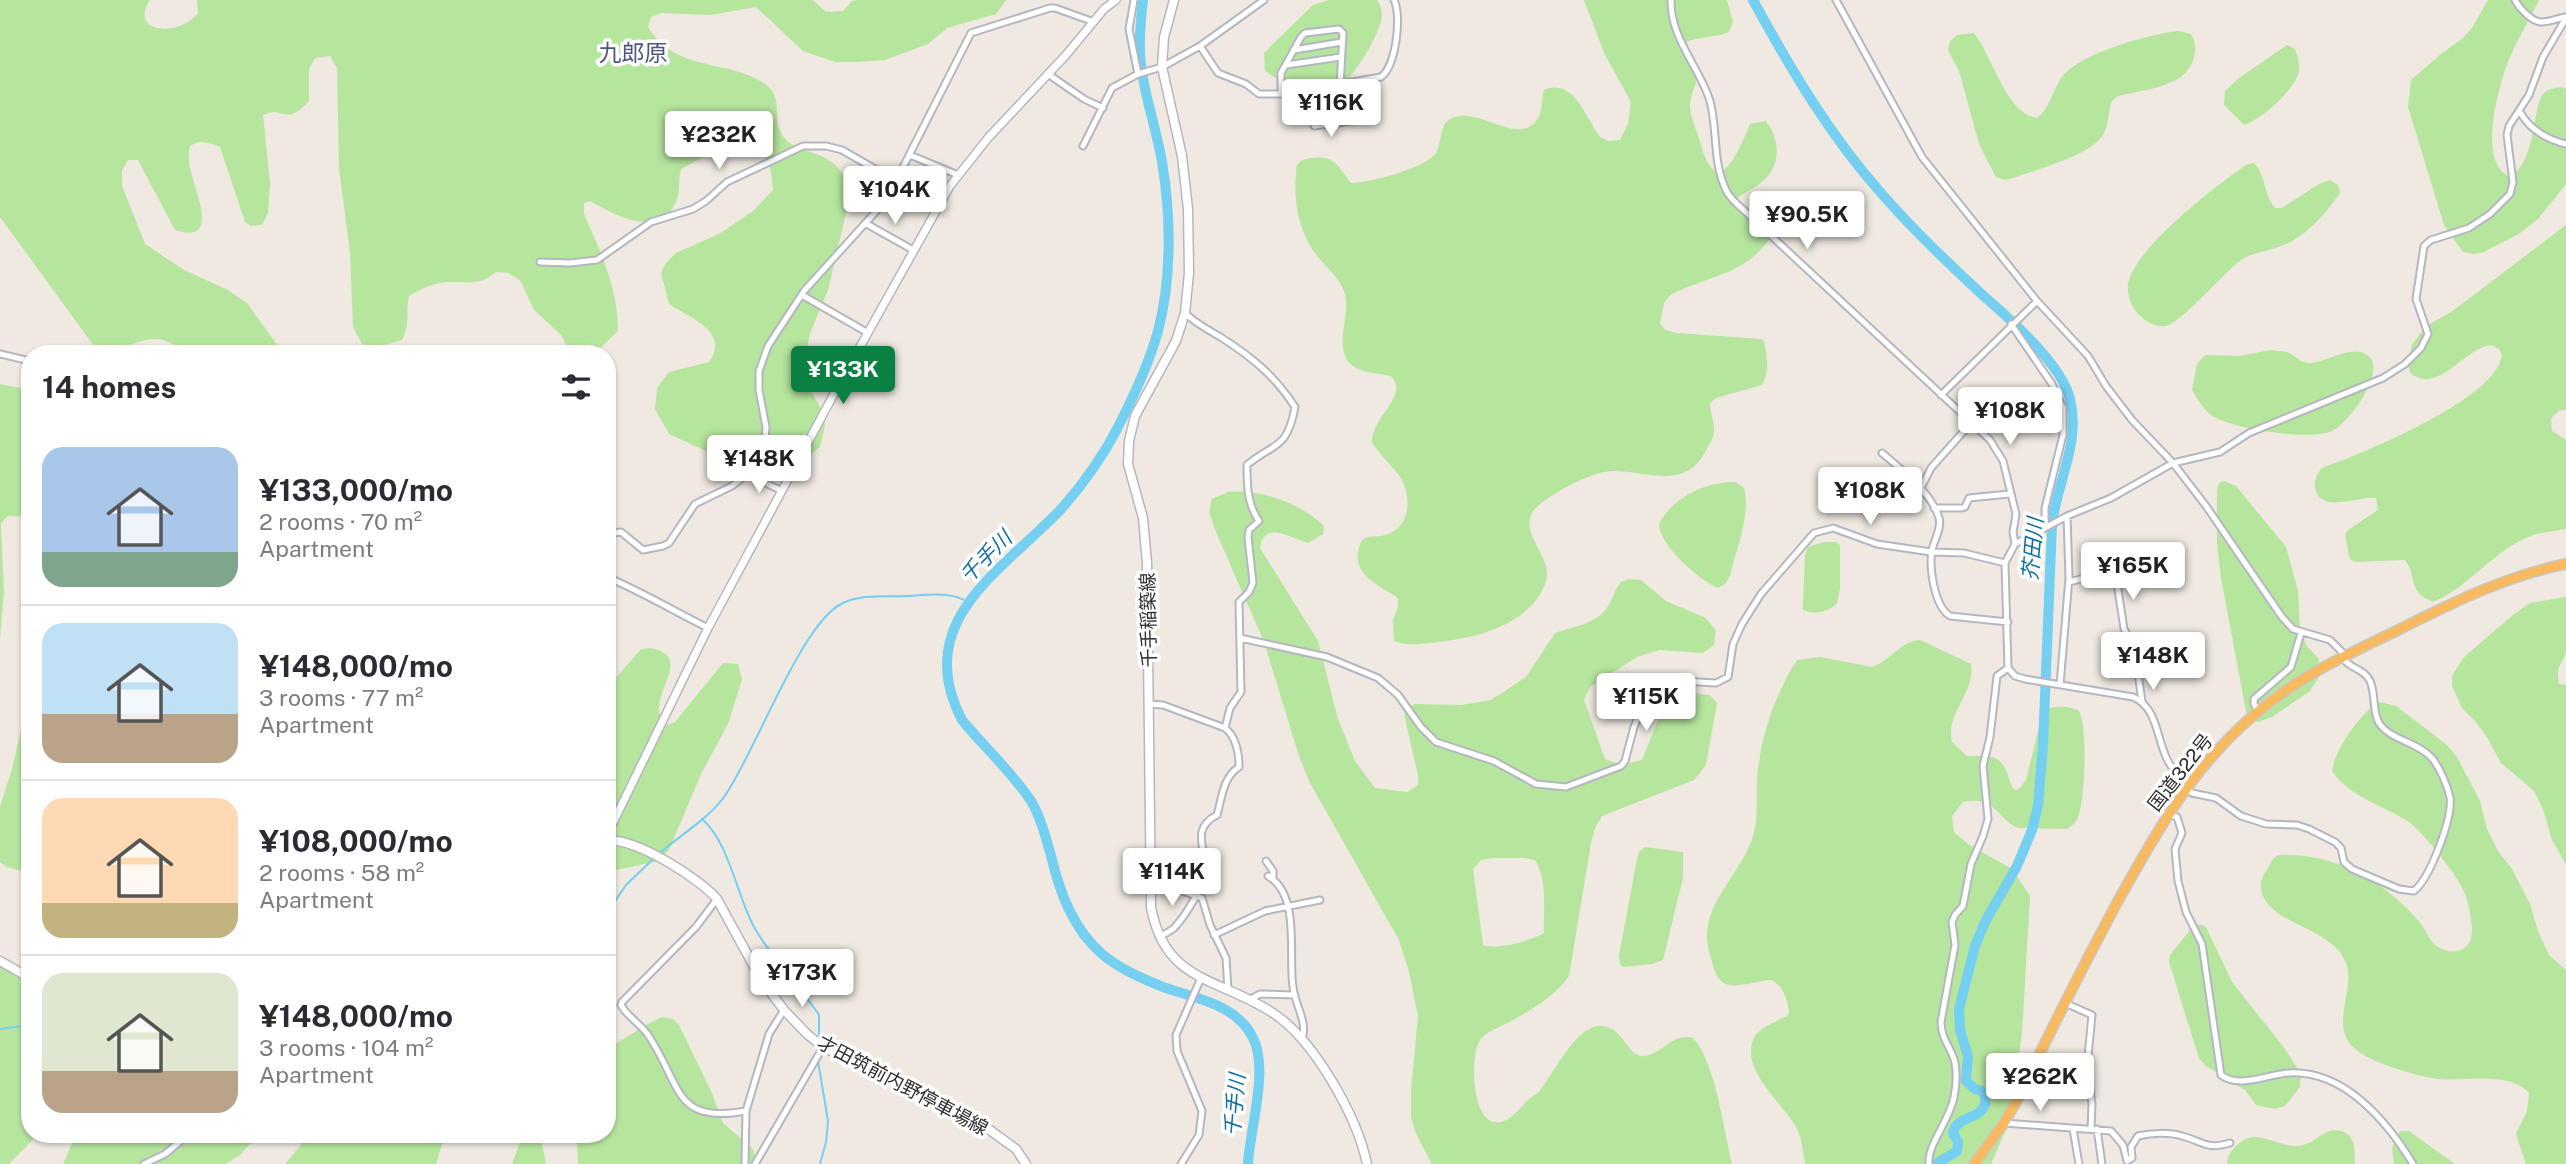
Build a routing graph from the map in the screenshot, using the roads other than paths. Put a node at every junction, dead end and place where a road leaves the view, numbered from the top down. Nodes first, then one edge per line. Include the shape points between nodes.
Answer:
1 (1116, 0) edge
2 (1134, 0) edge
3 (1174, 0) edge
4 (1264, 0) edge
5 (1394, 0) edge
6 (1671, 0) edge
7 (1836, 0) edge
8 (2515, 0) edge
9 (2566, 18) edge
10 (1094, 22) junction
11 (1342, 42) junction
12 (1200, 46) junction
13 (1294, 51) junction
14 (1341, 57) junction
15 (1286, 65) junction
16 (1161, 67) junction
17 (1139, 73) junction
18 (1048, 74) junction
19 (1336, 89) junction
20 (1281, 94) junction
21 (1102, 108) junction
22 (1350, 108) junction
23 (2520, 112) junction
24 (1314, 113) junction
25 (2566, 144) edge
26 (1083, 146) dead end
27 (910, 155) junction
28 (958, 175) junction
29 (896, 181) junction
30 (865, 223) junction
31 (912, 250) junction
32 (540, 262) dead end
33 (802, 295) junction
34 (2037, 301) junction
35 (1185, 313) junction
36 (2011, 324) junction
37 (868, 333) junction
38 (0, 354) edge
39 (21, 359) edge
40 (1941, 395) junction
41 (1971, 423) junction
42 (1882, 453) dead end
43 (2173, 463) junction
44 (747, 474) junction
45 (1921, 488) junction
46 (782, 491) junction
47 (2009, 494) junction
48 (1934, 508) junction
49 (2067, 516) junction
50 (2045, 528) junction
51 (616, 533) edge
52 (2015, 544) junction
53 (1931, 552) junction
54 (2005, 563) junction
55 (2566, 564) edge
56 (616, 581) edge
57 (2069, 582) junction
58 (2008, 622) junction
59 (708, 628) junction
60 (2301, 633) junction
61 (1240, 638) junction
62 (2344, 657) junction
63 (2008, 668) junction
64 (2060, 685) junction
65 (2142, 701) junction
66 (1149, 704) junction
67 (2259, 711) junction
68 (1224, 728) junction
69 (2187, 785) junction
70 (2167, 813) junction
71 (616, 817) edge
72 (616, 841) edge
73 (1266, 860) dead end
74 (1151, 865) junction
75 (1196, 894) junction
76 (717, 900) junction
77 (1320, 900) dead end
78 (1288, 906) junction
79 (1214, 935) junction
80 (1159, 937) junction
81 (0, 961) edge
82 (21, 973) edge
83 (1201, 978) junction
84 (1228, 990) junction
85 (1295, 995) junction
86 (1249, 1000) junction
87 (2065, 1003) junction
88 (784, 1010) junction
89 (1301, 1039) junction
90 (823, 1047) junction
91 (746, 1111) junction
92 (2004, 1123) junction
93 (2073, 1129) junction
94 (2094, 1129) junction
95 (180, 1143) edge
96 (2230, 1143) dead end
97 (144, 1164) edge
98 (744, 1164) edge
99 (755, 1164) edge
100 (1026, 1164) edge
101 (1181, 1164) edge
102 (1367, 1164) edge
103 (1929, 1164) edge
104 (1974, 1164) edge
105 (2079, 1164) edge
106 (2102, 1164) edge
107 (2413, 1164) edge

1 - 10 street
2 - 17 street via 1129,29
3 - 16 main road, 千手稲築線
4 - 12 street
5 - 19 street via 1398,13 1389,69 1381,77
6 - 40 street via 1678,37 1709,99 1716,151 1728,192
7 - 34 street via 1922,157
8 - 9 street via 2541,23
9 - 23 street
10 - 18 street
10 - 27 street via 1049,8 971,33
11 - 13 street
11 - 13 street via 1339,29 1305,33
11 - 14 street
12 - 16 street
12 - 20 street via 1224,77 1259,94
13 - 15 street
14 - 15 street
14 - 19 street
15 - 20 street
16 - 17 street
16 - 35 main road, 千手稲築線 via 1182,156 1188,209
17 - 21 street via 1112,88
18 - 21 street
18 - 28 street
19 - 20 street
19 - 22 street via 1345,94
19 - 24 street via 1317,99
21 - 26 street
22 - 24 street
22 - 24 street via 1353,118 1349,123 1316,128
23 - 25 street via 2527,125
23 - 43 street via 2507,135 2510,194 2469,228 2424,246 2416,299 2428,334 2421,348 2405,364 2366,386 2249,433 2220,452
27 - 28 street
27 - 29 street
28 - 31 street
29 - 30 street
29 - 32 street via 842,150 803,146 727,182 694,209 651,222 597,260
30 - 31 street
30 - 33 street
31 - 37 street
33 - 37 street
33 - 44 street via 762,357 759,390 766,447
34 - 36 street
34 - 43 street via 2088,356 2132,419
35 - 61 street via 1256,361 1295,407 1288,433 1247,466 1247,489 1259,521 1248,537 1253,583 1240,602
35 - 66 main road, 千手稲築線 via 1176,341 1135,416 1129,441 1128,464 1143,518 1147,563
36 - 40 street
36 - 50 street via 2063,408 2063,435 2045,508
37 - 46 street
38 - 39 street
40 - 41 street
41 - 45 street via 1931,468
41 - 47 street via 1997,449
42 - 45 street
43 - 49 street via 2111,498
43 - 60 street via 2282,617
44 - 46 street
44 - 51 street via 718,495 695,504 663,547 643,550
45 - 48 street
46 - 59 street
47 - 48 street via 1969,498 1962,508
47 - 52 street via 2016,514
48 - 53 street via 1940,525
49 - 50 street
49 - 57 street
50 - 52 street
52 - 54 street
53 - 54 street via 1964,553
53 - 58 street via 1938,602 1944,612
53 - 61 street via 1877,544 1833,528 1814,533 1767,586 1742,624 1733,643 1728,677 1716,682 1656,683 1621,766 1566,787 1536,784 1494,761 1436,742 1378,678 1327,657
54 - 58 street
55 - 62 highway, 国道322号 via 2501,581
56 - 59 street
57 - 64 street
57 - 65 street via 2100,574 2116,576
58 - 63 street
59 - 71 street
60 - 62 street via 2330,640
60 - 67 street via 2291,667 2254,699
61 - 68 street via 1241,692
62 - 67 highway, 国道322号 via 2305,677
62 - 69 street via 2370,679 2378,722 2432,758 2449,797 2446,825 2419,887 2399,889 2352,869 2336,842 2297,825 2266,824 2241,816 2216,798 2192,793
63 - 64 street via 2015,676
63 - 103 street via 1997,676 1983,766 1988,818 1971,864 1965,900 1952,922 1955,945 1941,1034 1955,1062 1955,1088
64 - 65 street
65 - 69 street via 2151,712 2168,762
66 - 68 street
66 - 74 main road, 千手稲築線
67 - 69 highway, 国道322号 via 2213,753
68 - 75 street via 1235,741 1239,767 1227,779 1217,816 1203,826 1205,880
69 - 70 highway, 国道322号
70 - 87 highway, 国道322号
70 - 107 street via 2177,817 2182,833 2175,849 2178,881 2186,912 2202,944 2223,1078 2252,1080 2286,1073 2321,1076 2370,1109
72 - 76 main road, 才田筑前内野停車場線 via 647,852 695,880
73 - 78 street via 1273,871 1270,877 1281,887
74 - 75 street via 1167,881
74 - 80 main road, 千手稲築線 via 1151,907
75 - 79 street via 1202,898
75 - 80 street via 1177,925
76 - 88 main road, 才田筑前内野停車場線 via 762,981
76 - 91 street via 621,1006 650,1038 689,1106 712,1115
77 - 78 street
78 - 79 street via 1254,915
78 - 85 street
79 - 84 street via 1226,958
80 - 83 main road, 千手稲築線 via 1172,958
81 - 82 main road
83 - 84 main road, 千手稲築線
83 - 101 street via 1176,1035 1177,1051 1202,1111 1199,1135
84 - 86 main road, 千手稲築線
85 - 86 street via 1260,994
85 - 89 street via 1304,1025
86 - 89 main road, 千手稲築線 via 1285,1022
87 - 92 highway, 国道322号
87 - 94 street via 2092,1015 2087,1066
88 - 90 main road, 才田筑前内野停車場線
88 - 91 street via 769,1034
89 - 102 main road, 千手稲築線 via 1352,1119
90 - 99 street
90 - 100 main road, 才田筑前内野停車場線 via 987,1128 1016,1149
91 - 98 street
92 - 93 street
92 - 104 highway, 国道322号
93 - 94 street
93 - 105 street
94 - 96 street via 2115,1134 2127,1161 2138,1136 2151,1133 2178,1134 2215,1147
94 - 106 street
95 - 97 street

